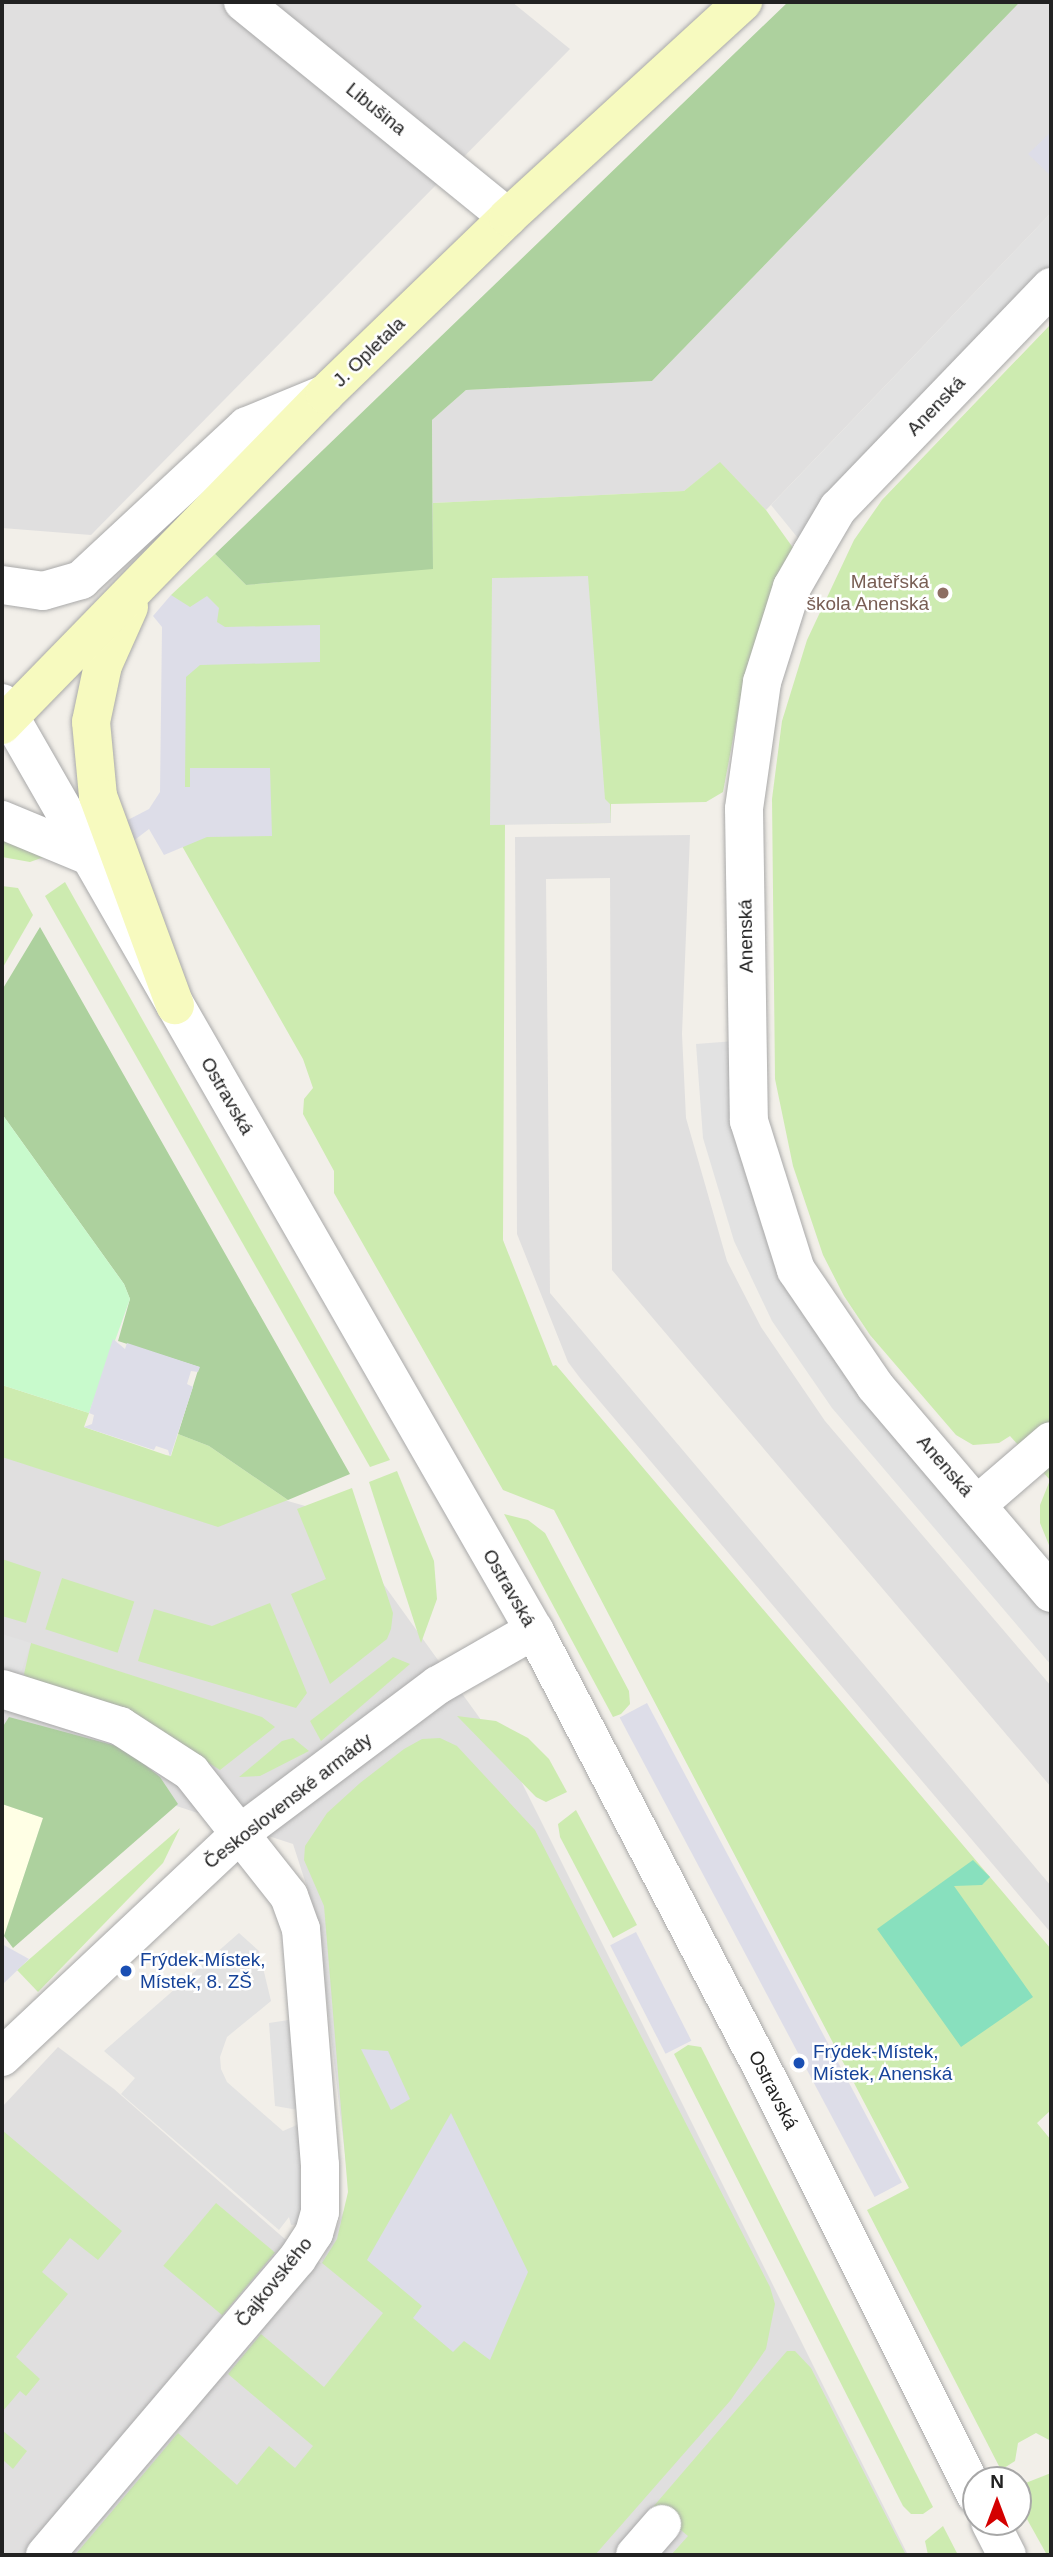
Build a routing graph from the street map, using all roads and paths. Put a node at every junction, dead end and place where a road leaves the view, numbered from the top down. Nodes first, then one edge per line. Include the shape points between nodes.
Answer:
1 (243, 2) edge
2 (743, 2) edge
3 (508, 217) junction
4 (1051, 287) edge
5 (325, 394) junction
6 (140, 583) junction
7 (2, 585) edge
8 (4, 715) edge
9 (2, 820) edge
10 (89, 856) junction
11 (175, 1005) junction
12 (1051, 1441) edge
13 (978, 1504) junction
14 (1051, 1593) edge
15 (534, 1630) junction
16 (2, 1689) edge
17 (242, 1832) junction
18 (2, 2057) edge
19 (962, 2467) edge
20 (662, 2524) dead end
21 (997, 2536) edge
22 (45, 2555) edge
23 (635, 2555) edge
24 (1007, 2555) edge

1 - 3 street, Libušina
2 - 3 main road, J. Opletala
3 - 5 main road, J. Opletala
4 - 13 street, Anenská via 838,508 792,587 762,682 744,809 749,1121 796,1270 875,1386
5 - 6 main road, J. Opletala
5 - 7 street via 247,426 81,580 43,591
6 - 8 main road, J. Opletala
6 - 11 main road via 103,665 91,722 98,796
8 - 10 street, Ostravská
9 - 10 street
10 - 11 street, Ostravská
11 - 15 street, Ostravská
12 - 13 street
13 - 14 street, Anenská
15 - 17 street, Československé armády via 438,1685
15 - 19 street, Ostravská via 754,2052
16 - 17 street, Čajkovského via 120,1726 191,1772
17 - 18 street, Československé armády
17 - 22 street, Čajkovského via 289,1896 301,1929 320,2212 297,2259
20 - 23 street
21 - 24 street

